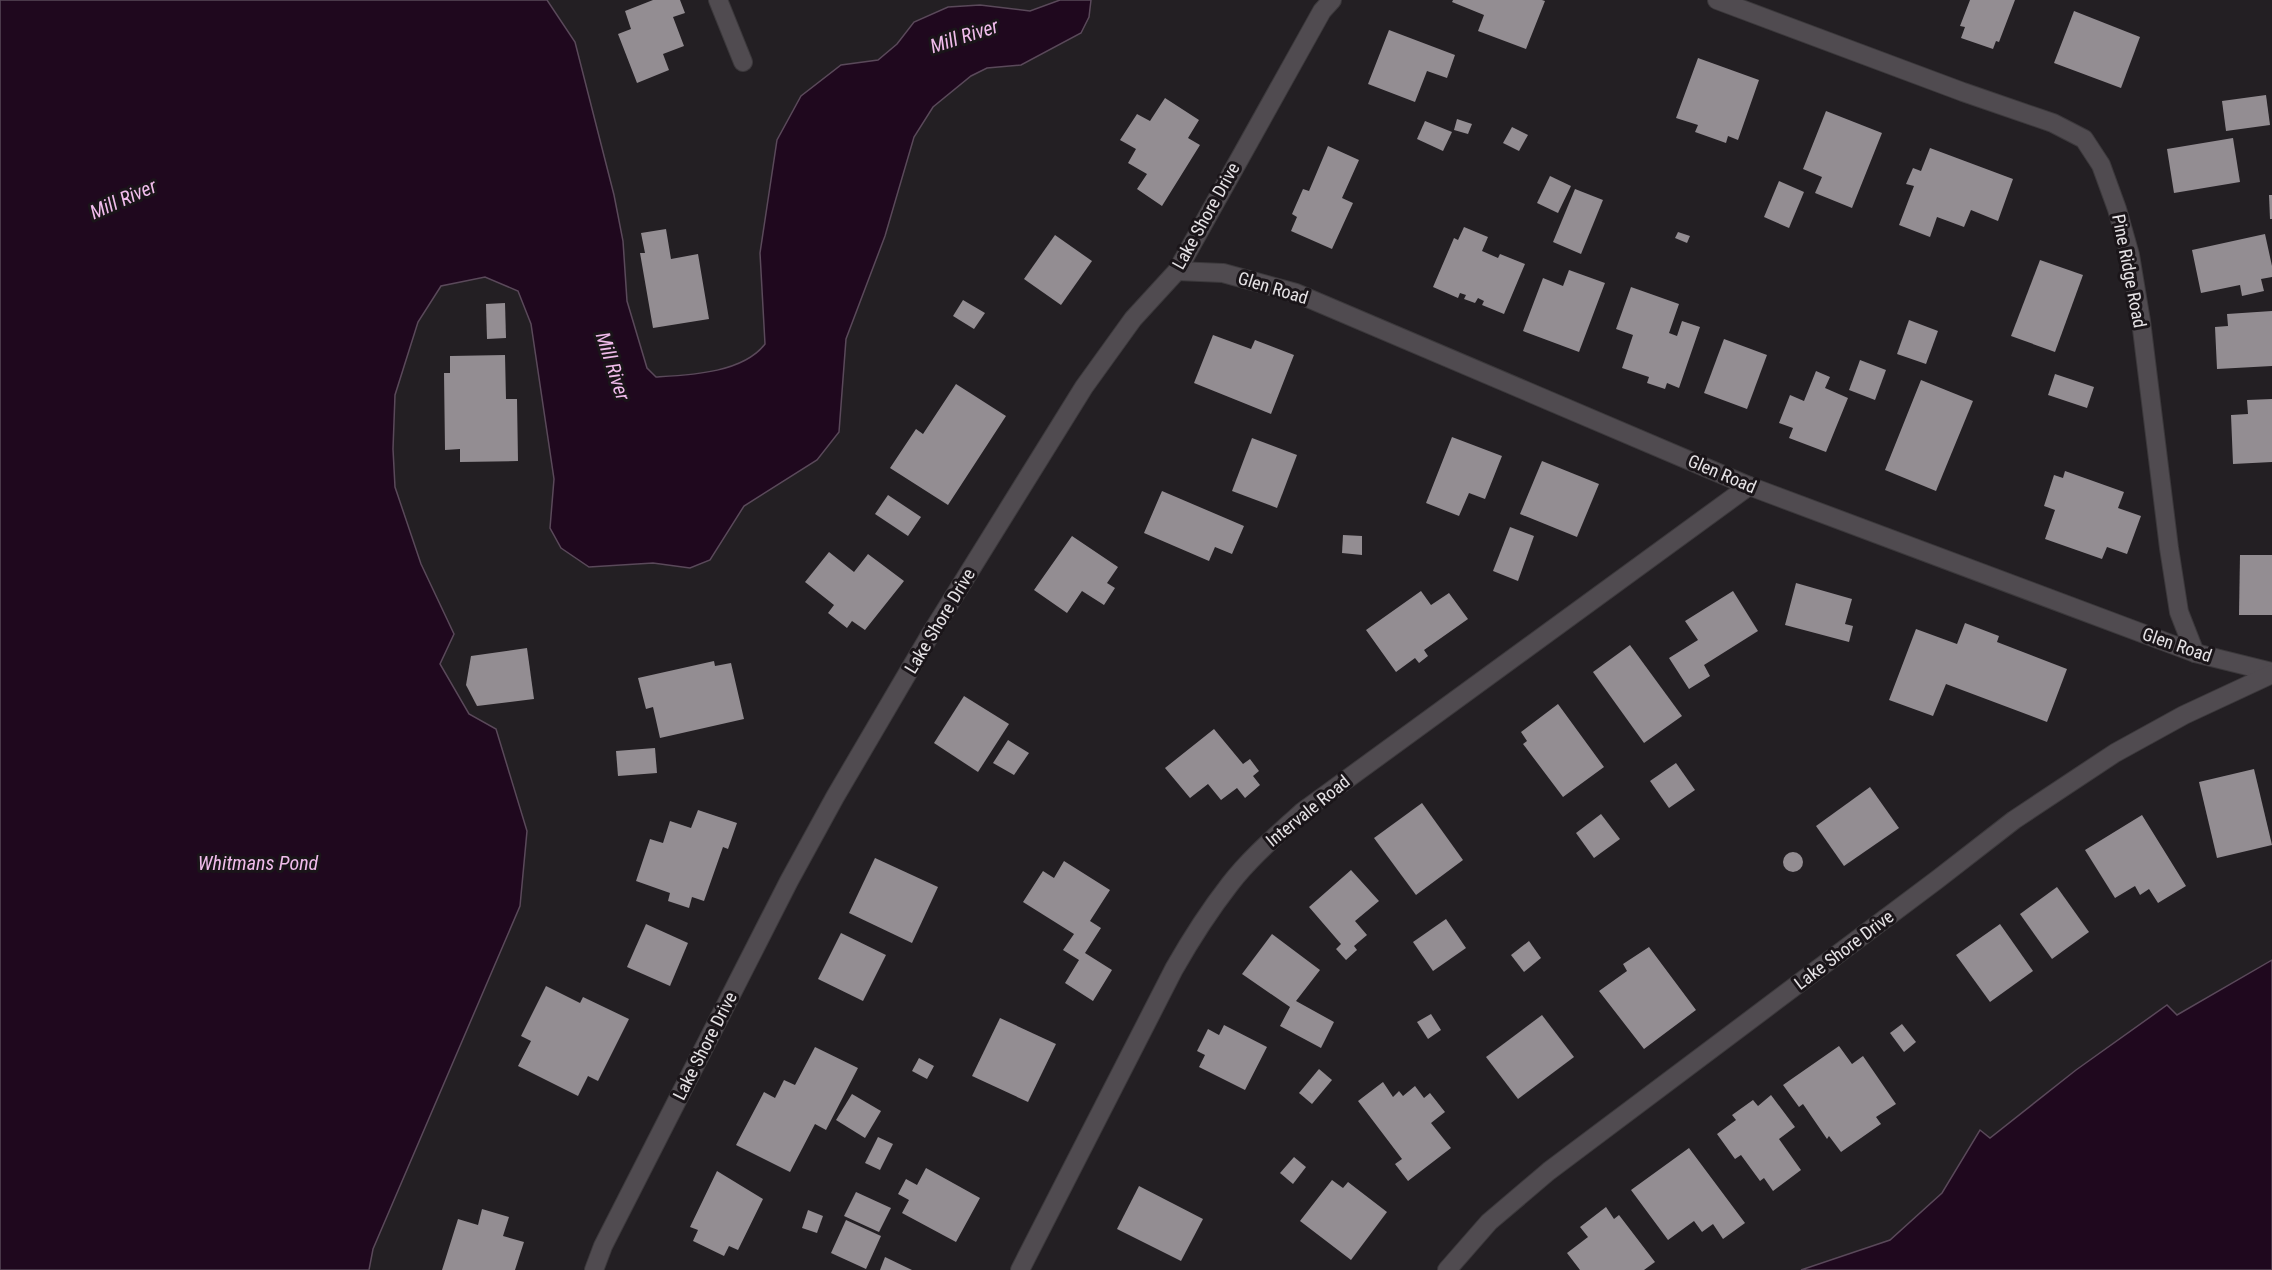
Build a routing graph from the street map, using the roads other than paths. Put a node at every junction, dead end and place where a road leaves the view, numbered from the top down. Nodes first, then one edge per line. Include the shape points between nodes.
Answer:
1 (718, 0) edge
2 (1332, 0) edge
3 (1717, 0) edge
4 (742, 62) dead end
5 (1176, 271) junction
6 (1749, 486) junction
7 (2195, 653) junction
8 (2272, 673) edge
9 (594, 1270) edge
10 (1020, 1270) edge
11 (1447, 1270) edge

1 - 4 street
2 - 5 street, Lake Shore Drive
3 - 7 street, Pine Ridge Road via 2053,123 2084,139 2101,165 2130,255 2179,612
5 - 6 street, Glen Road via 1223,273 1296,293
5 - 9 street, Lake Shore Drive via 1133,319 1084,387 930,635 789,881
6 - 7 street, Glen Road
6 - 10 street, Intervale Road via 1302,812 1264,846 1231,882 1174,969
7 - 8 street, Glen Road
8 - 11 street, Lake Shore Drive via 2115,753 2014,820 1549,1171 1489,1222

